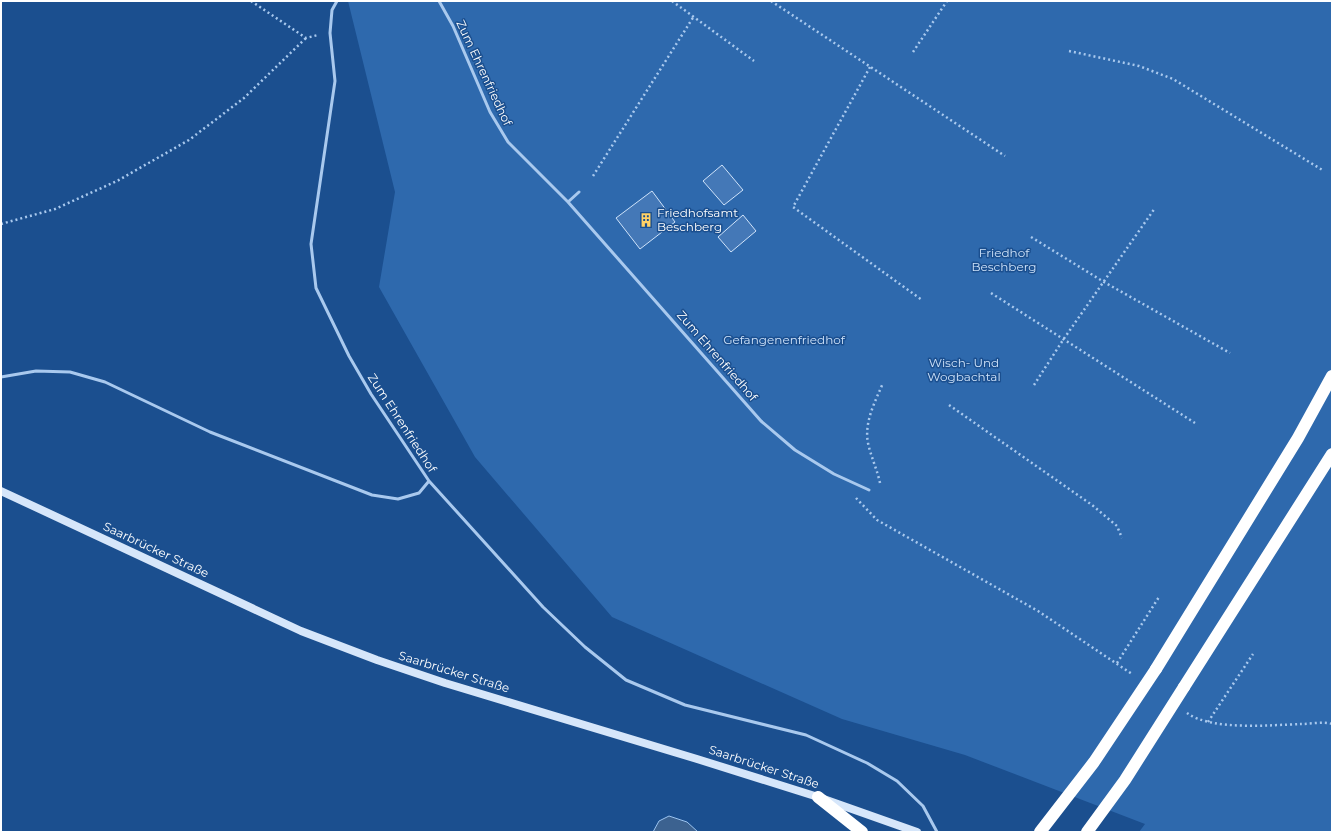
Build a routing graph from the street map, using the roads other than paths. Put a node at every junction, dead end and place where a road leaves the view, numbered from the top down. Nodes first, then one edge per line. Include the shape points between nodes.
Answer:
1 (337, 1) edge
2 (438, 1) edge
3 (579, 192) dead end
4 (568, 202) junction
5 (1332, 376) edge
6 (1, 377) edge
7 (1332, 454) edge
8 (429, 481) junction
9 (869, 490) dead end
10 (1, 491) edge
11 (818, 797) junction
12 (862, 832) edge
13 (917, 832) edge
14 (937, 832) edge
15 (1040, 832) edge
16 (1087, 832) edge

1 - 8 lane, Zum Ehrenfriedhof via 332,10 330,33 335,81 311,244 316,288 349,356 371,394
2 - 4 lane, Zum Ehrenfriedhof via 453,26 498,127 517,153
3 - 4 lane
4 - 9 lane, Zum Ehrenfriedhof via 761,421 795,450 834,474
5 - 15 highway, bridge via 1298,438 1156,669 1094,762
6 - 8 lane, Zum Ehrenfriedhof via 36,371 70,372 105,382 210,432 372,495 398,499 418,493
7 - 16 highway, bridge via 1125,780
8 - 14 lane via 543,607 585,647 626,680 685,705 806,735 867,763 897,781 923,806
10 - 11 main road, Saarbrücker Straße via 301,631 377,660
11 - 12 highway
11 - 13 main road, Saarbrücker Straße

